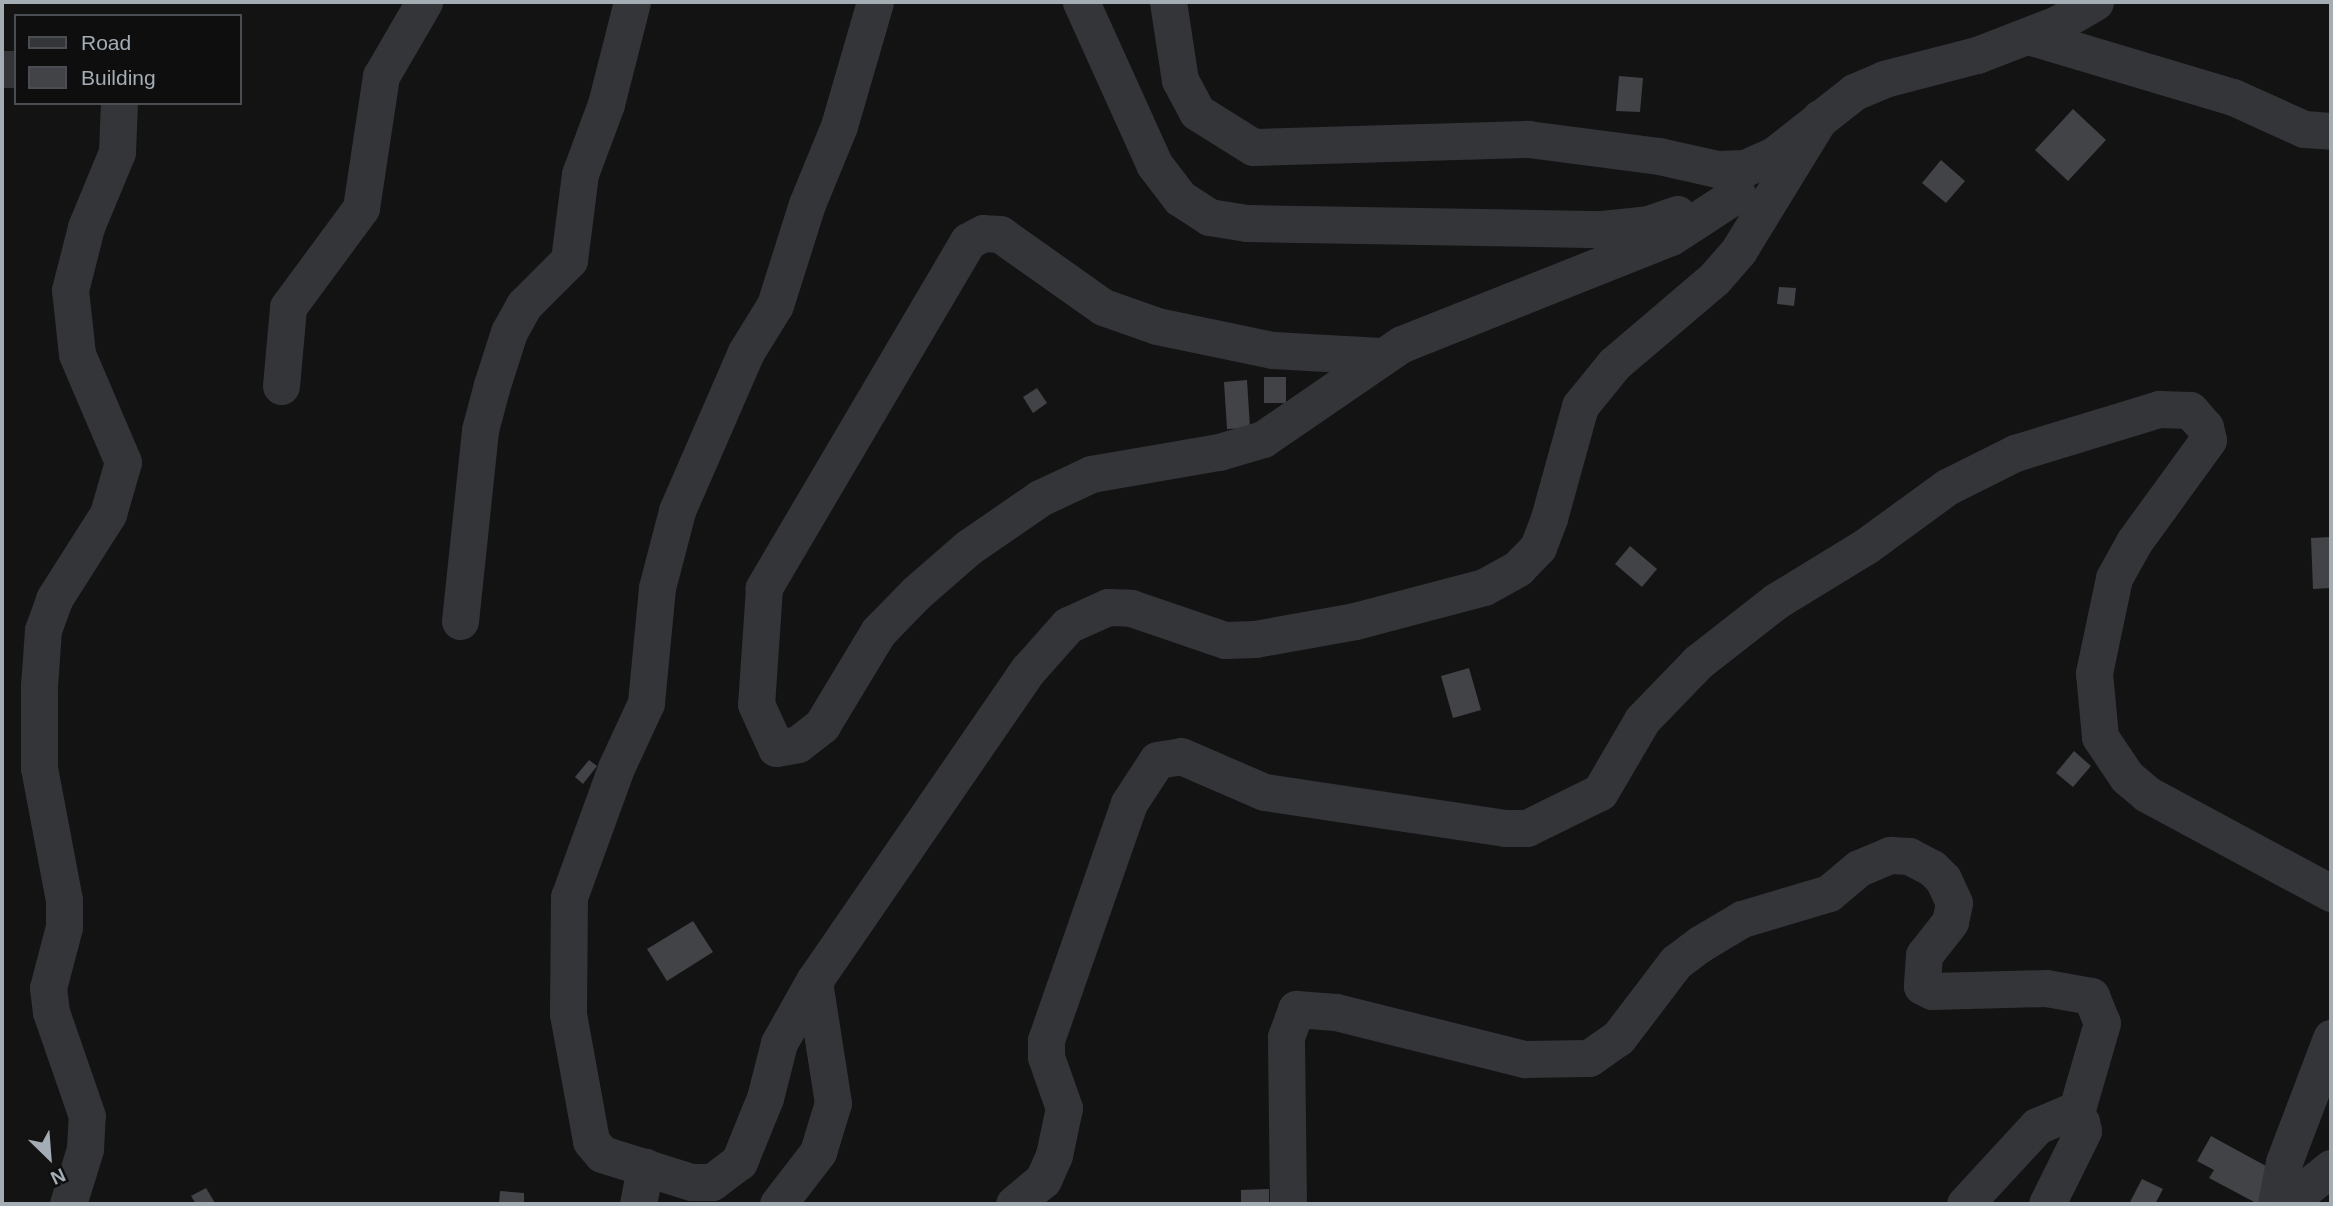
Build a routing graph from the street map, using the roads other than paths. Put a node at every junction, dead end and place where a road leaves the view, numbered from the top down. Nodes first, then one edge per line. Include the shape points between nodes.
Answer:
1 (424, 2) edge
2 (632, 2) edge
3 (875, 2) edge
4 (1080, 2) edge
5 (1168, 2) edge
6 (2095, 2) edge
7 (2028, 36) junction
8 (119, 105) edge
9 (1820, 118) junction
10 (2318, 130) edge
11 (2331, 158) edge
12 (1792, 162) junction
13 (1737, 194) junction
14 (1381, 356) junction
15 (281, 386) dead end
16 (460, 621) dead end
17 (2331, 893) edge
18 (814, 981) junction
19 (2331, 1038) edge
20 (2075, 1116) junction
21 (645, 1167) junction
22 (2331, 1168) edge
23 (68, 1204) edge
24 (638, 1204) edge
25 (778, 1204) edge
26 (1014, 1204) edge
27 (1288, 1204) edge
28 (1965, 1204) edge
29 (2047, 1204) edge
30 (2276, 1204) edge
31 (2286, 1204) edge

1 - 15 street via 381,76 373,106 368,188 361,208 288,307
2 - 16 street via 606,104 580,174 569,260 524,305 509,332 492,385 481,430
3 - 21 street via 839,126 807,204 775,306 735,375 677,512 657,588 646,703 616,768 569,897 568,1014 584,1119 591,1141 602,1154
4 - 13 street via 1154,164 1180,198 1209,217 1247,223 1602,229 1648,224
5 - 9 street via 1181,80 1197,112 1253,147 1528,139 1659,156 1717,169 1745,168 1774,155
6 - 7 street
7 - 9 street via 1977,55 1885,79 1854,92
7 - 10 street via 2221,93
8 - 23 street via 117,152 86,227 70,290 77,354 122,462 108,514 54,599 43,630 39,686 39,768 64,914 48,988 51,1012 88,1116 85,1149
9 - 12 street
10 - 11 street via 2315,149
12 - 13 street
12 - 18 street via 1739,250 1714,279 1614,363 1580,406 1538,547 1518,568 1485,587 1355,621 1255,639 1224,640 1131,608 1108,607 1068,625 1028,670
13 - 14 street via 1671,237
14 - 14 street via 1263,439 1219,452 1091,474 1005,519 916,593 878,632 822,725 798,744 776,748 756,704 764,588 968,241 984,233 1000,234 1104,307 1157,326 1272,350
17 - 26 street via 2147,794 2127,777 2100,737 2094,673 2114,578 2134,542 2208,440 2206,427 2190,410 2159,409 2015,453 1947,487 1877,539 1776,601 1698,662 1642,720 1600,792 1527,828 1264,792 1181,756 1157,760 1129,803 1046,1040 1046,1057 1064,1108 1054,1155 1038,1186
18 - 21 street via 779,1043 765,1098 739,1162 712,1182 691,1182
18 - 25 street via 833,1103 818,1153
19 - 30 street via 2289,1149
20 - 27 street via 2101,1032 2099,1009 2091,996 2046,988 1932,991 1922,986 1924,955 1950,922 1954,903 1932,868 1909,856 1890,855 1859,868 1821,897 1742,919 1700,944 1676,962 1618,1038 1589,1058 1525,1059 1336,1012 1296,1009 1286,1037
20 - 28 street via 2060,1114 2037,1126
20 - 29 street via 2083,1131
21 - 24 street
22 - 31 street

